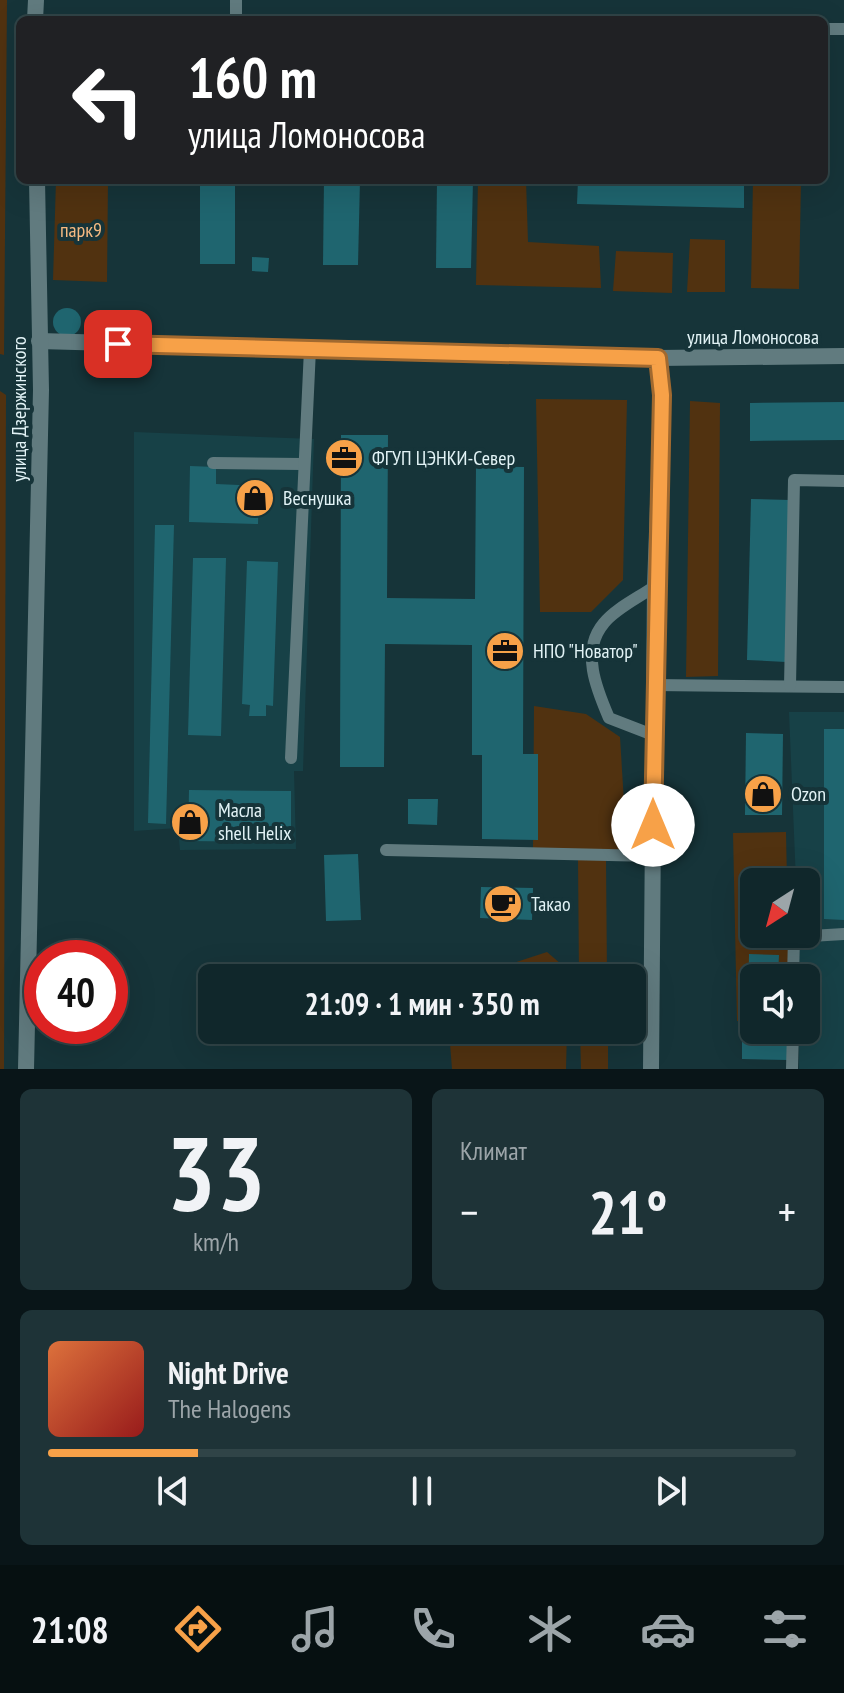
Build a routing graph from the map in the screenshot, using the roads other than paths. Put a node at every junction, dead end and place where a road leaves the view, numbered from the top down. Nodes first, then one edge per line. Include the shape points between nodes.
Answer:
1 (37, 184) edge
2 (39, 341) junction
3 (310, 349) junction
4 (844, 356) edge
5 (658, 358) junction
6 (213, 463) dead end
7 (302, 464) junction
8 (844, 481) edge
9 (655, 586) junction
10 (654, 685) junction
11 (790, 686) junction
12 (844, 687) edge
13 (653, 735) junction
14 (291, 758) dead end
15 (386, 850) dead end
16 (653, 856) junction
17 (844, 934) edge
18 (793, 964) edge
19 (793, 1044) edge
20 (26, 1069) edge
21 (651, 1069) edge
22 (792, 1069) edge

1 - 2 street, улица Дзержинского
2 - 3 street, улица Ломоносова
2 - 20 street, улица Дзержинского
3 - 5 street, улица Ломоносова
3 - 7 lane
4 - 5 street, улица Ломоносова
5 - 9 street via 662,395
6 - 7 lane
7 - 14 lane
8 - 11 lane via 794,480
9 - 10 street
9 - 13 lane via 604,623 594,643 593,668 609,718
10 - 11 lane
10 - 13 street
11 - 12 lane
13 - 16 street
15 - 16 lane
16 - 21 street
17 - 18 lane via 794,937
19 - 22 lane

